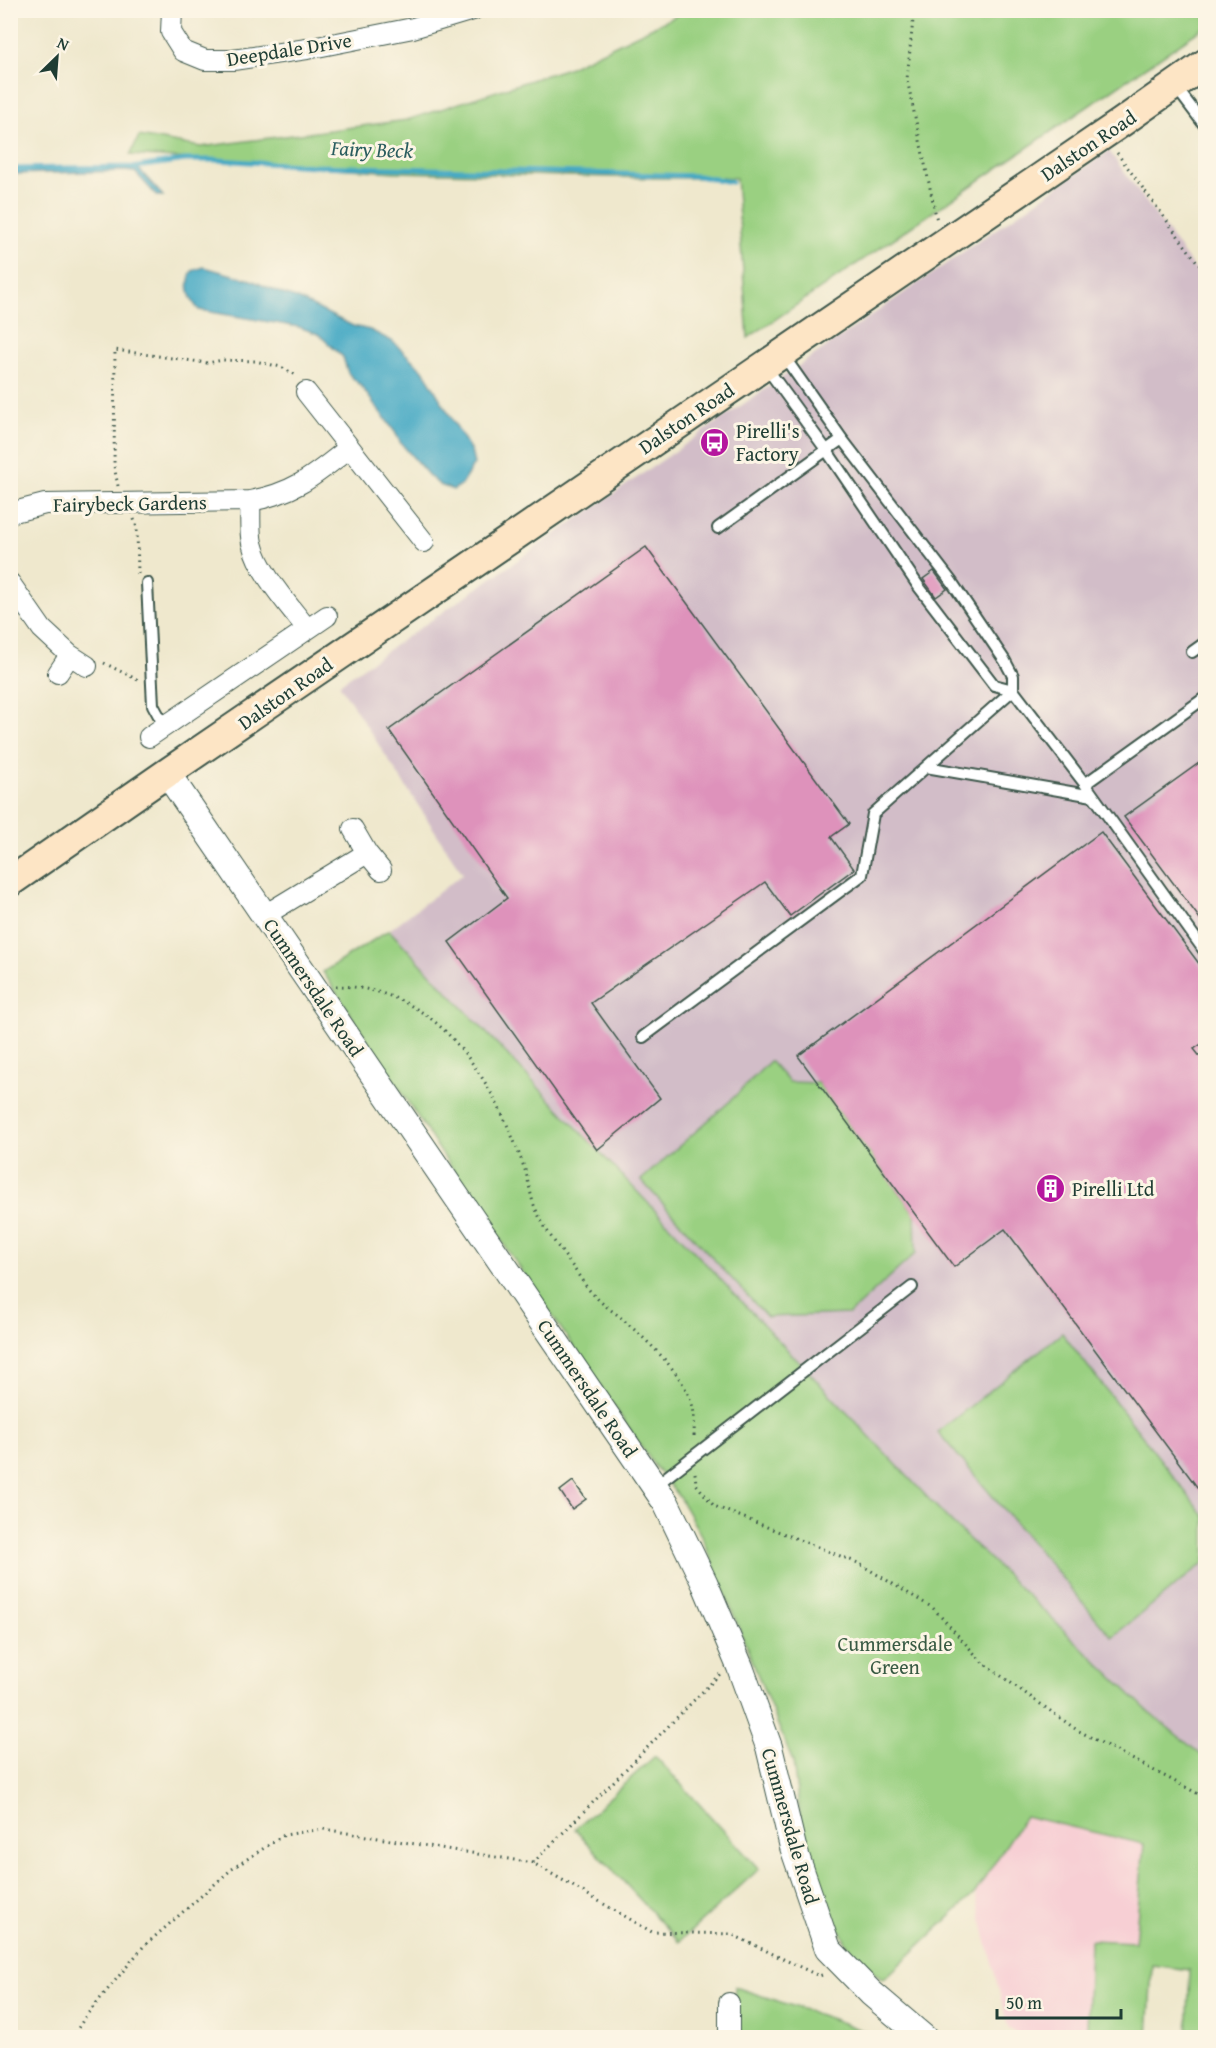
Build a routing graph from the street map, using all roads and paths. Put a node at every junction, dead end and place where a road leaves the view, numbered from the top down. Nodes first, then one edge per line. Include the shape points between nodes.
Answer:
1 (172, 10) edge
2 (473, 10) edge
3 (914, 10) edge
4 (410, 19) edge
5 (1206, 63) edge
6 (1174, 86) junction
7 (1206, 127) edge
8 (1103, 135) junction
9 (942, 244) junction
10 (1206, 274) edge
11 (773, 360) junction
12 (306, 392) dead end
13 (842, 439) junction
14 (349, 448) junction
15 (827, 451) junction
16 (250, 501) junction
17 (10, 513) edge
18 (718, 528) dead end
19 (424, 542) dead end
20 (10, 583) edge
21 (147, 583) dead end
22 (327, 616) dead end
23 (307, 629) junction
24 (1206, 642) edge
25 (1192, 652) dead end
26 (70, 655) junction
27 (87, 666) joint
28 (58, 673) dead end
29 (140, 681) dead end
30 (1013, 690) junction
31 (1206, 697) edge
32 (157, 732) joint
33 (926, 767) junction
34 (167, 773) junction
35 (1085, 784) junction
36 (1093, 796) junction
37 (353, 829) dead end
38 (367, 853) junction
39 (381, 870) dead end
40 (12, 878) edge
41 (265, 915) junction
42 (1206, 953) edge
43 (317, 992) junction
44 (643, 1037) dead end
45 (912, 1287) dead end
46 (694, 1456) junction
47 (654, 1486) junction
48 (736, 1658) junction
49 (1206, 1798) edge
50 (533, 1863) junction
51 (844, 1965) junction
52 (729, 2003) dead end
53 (910, 2033) edge
54 (72, 2037) edge
55 (729, 2037) edge

1 - 4 street, Deepdale Drive via 171,33 183,51 204,60 307,49
2 - 4 street, Deepdale Drive
3 - 9 path via 907,79
5 - 6 main road, Dalston Road
6 - 7 lane
6 - 8 main road, Dalston Road
8 - 9 main road, Dalston Road
8 - 10 path
9 - 11 main road, Dalston Road
11 - 13 lane
11 - 15 lane
11 - 34 main road, Dalston Road
12 - 14 street
13 - 15 lane
13 - 30 lane via 978,620 1013,675
14 - 16 street, Fairybeck Gardens via 311,479
14 - 19 street
15 - 18 lane
15 - 30 lane via 919,587 994,685
16 - 17 street, Fairybeck Gardens via 45,504
16 - 23 street via 252,543 268,576
20 - 26 street via 42,629
21 - 32 lane
22 - 23 street
23 - 32 street
24 - 25 lane
26 - 27 street
26 - 28 street
27 - 29 path via 98,660
30 - 33 lane
30 - 35 lane
31 - 35 lane
33 - 36 lane
33 - 44 lane via 873,814 862,875
34 - 40 main road, Dalston Road
34 - 41 street, Cummersdale Road
35 - 36 lane
36 - 42 lane
37 - 38 street
38 - 39 street
38 - 41 street
41 - 43 street, Cummersdale Road
43 - 46 path via 337,986 363,987 388,995 445,1030 468,1056 502,1114 545,1227 595,1297 669,1364 683,1386 693,1408
43 - 47 street, Cummersdale Road
45 - 46 lane
46 - 47 lane
46 - 49 path via 696,1484 714,1506 858,1563 933,1608 983,1663 1077,1730
47 - 48 street, Cummersdale Road via 705,1584
48 - 50 path
48 - 51 street, Cummersdale Road via 769,1747 793,1847 828,1949
50 - 51 path via 652,1932 731,1934 819,1976
50 - 54 path via 323,1828 284,1835 232,1869 143,1947
51 - 53 street, Cummersdale Road
52 - 55 street

